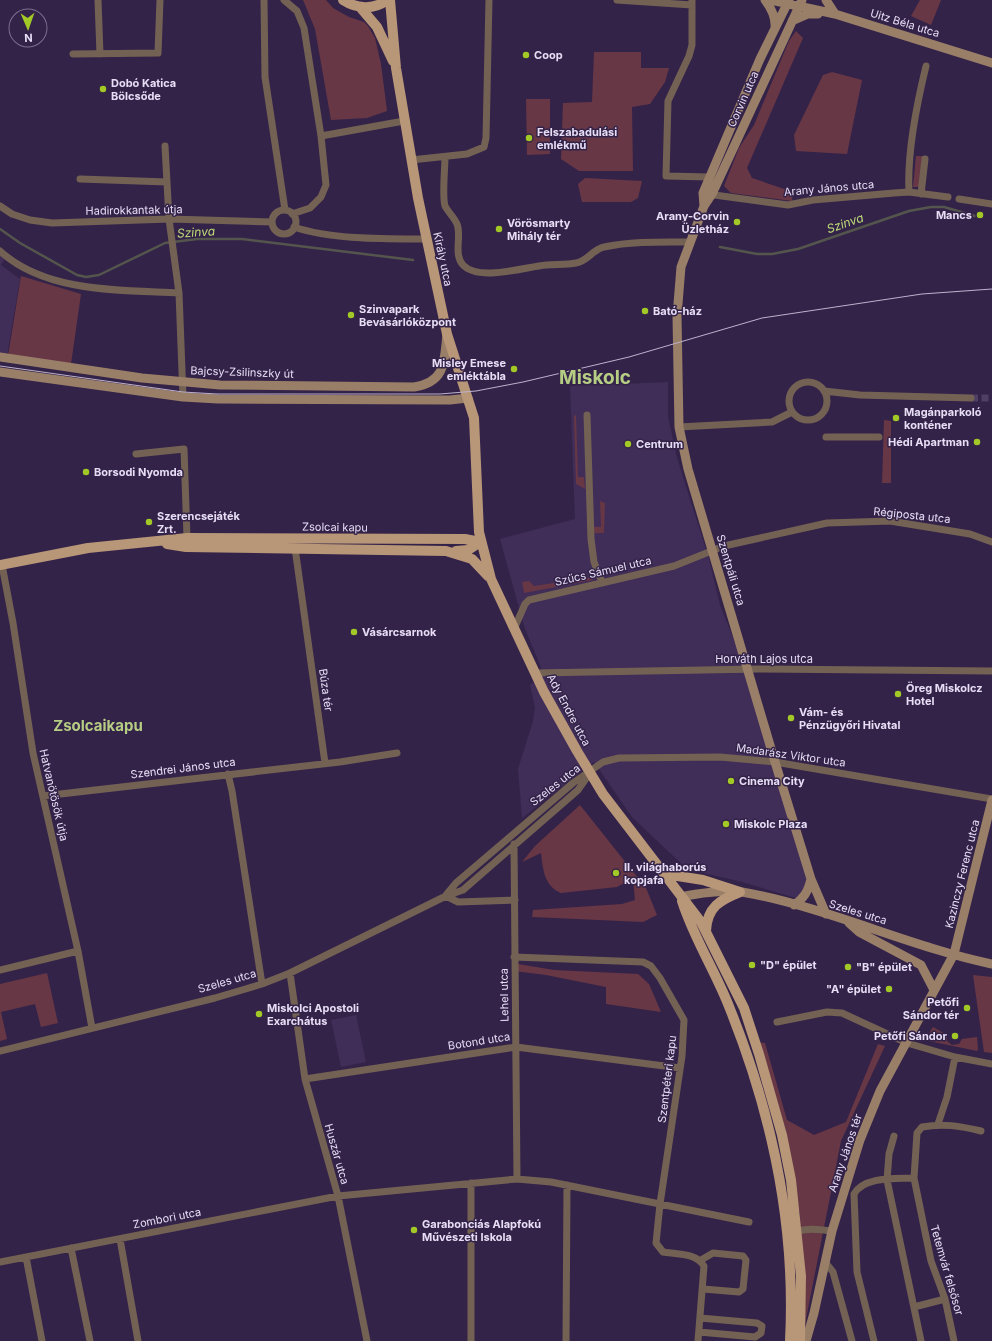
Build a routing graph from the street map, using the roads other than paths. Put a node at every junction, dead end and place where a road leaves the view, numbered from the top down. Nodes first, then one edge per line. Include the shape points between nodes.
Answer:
1 (98, 0) edge
2 (160, 0) edge
3 (264, 0) edge
4 (284, 0) edge
5 (343, 0) edge
6 (388, 0) edge
7 (489, 0) edge
8 (617, 0) edge
9 (765, 0) edge
10 (771, 0) edge
11 (826, 0) edge
12 (788, 1) edge
13 (800, 2) edge
14 (692, 3) edge
15 (360, 7) junction
16 (835, 14) junction
17 (792, 21) junction
18 (775, 28) junction
19 (73, 54) dead end
20 (100, 54) junction
21 (992, 63) edge
22 (926, 66) dead end
23 (396, 68) junction
24 (404, 121) junction
25 (321, 136) junction
26 (165, 146) dead end
27 (445, 157) junction
28 (925, 158) dead end
29 (411, 160) junction
30 (710, 177) junction
31 (80, 179) dead end
32 (167, 182) junction
33 (909, 192) junction
34 (703, 193) junction
35 (712, 194) junction
36 (921, 194) junction
37 (948, 197) dead end
38 (959, 199) dead end
39 (992, 204) edge
40 (0, 206) edge
41 (704, 206) junction
42 (284, 210) junction
43 (292, 214) junction
44 (169, 219) junction
45 (272, 222) junction
46 (696, 225) joint
47 (294, 228) junction
48 (427, 239) junction
49 (689, 242) junction
50 (0, 251) edge
51 (179, 293) junction
52 (446, 334) junction
53 (0, 357) edge
54 (0, 372) edge
55 (183, 382) junction
56 (824, 391) junction
57 (183, 396) junction
58 (468, 398) junction
59 (971, 398) tunnel mouth
60 (792, 412) junction
61 (587, 415) dead end
62 (679, 427) junction
63 (826, 437) dead end
64 (879, 437) dead end
65 (136, 454) dead end
66 (187, 538) junction
67 (480, 542) junction
68 (992, 542) edge
69 (153, 543) junction
70 (295, 548) junction
71 (446, 551) junction
72 (712, 551) junction
73 (477, 563) junction
74 (1, 565) edge
75 (491, 579) junction
76 (602, 582) junction
77 (514, 629) junction
78 (748, 669) junction
79 (992, 671) edge
80 (536, 673) junction
81 (397, 753) dead end
82 (775, 762) junction
83 (325, 763) junction
84 (590, 772) junction
85 (228, 774) junction
86 (43, 796) junction
87 (992, 799) edge
88 (509, 838) junction
89 (515, 845) junction
90 (665, 874) junction
91 (811, 879) junction
92 (740, 892) junction
93 (446, 896) junction
94 (681, 897) junction
95 (514, 900) junction
96 (794, 906) junction
97 (826, 914) junction
98 (846, 921) junction
99 (706, 931) junction
100 (78, 952) junction
101 (954, 954) junction
102 (514, 957) junction
103 (992, 964) edge
104 (0, 970) edge
105 (290, 973) junction
106 (262, 984) junction
107 (934, 990) junction
108 (777, 1022) dead end
109 (92, 1028) junction
110 (907, 1043) junction
111 (516, 1047) junction
112 (0, 1052) edge
113 (955, 1057) junction
114 (992, 1064) edge
115 (680, 1068) junction
116 (305, 1079) junction
117 (938, 1124) junction
118 (981, 1131) dead end
119 (894, 1136) dead end
120 (914, 1178) junction
121 (517, 1179) junction
122 (887, 1180) junction
123 (471, 1183) junction
124 (567, 1185) junction
125 (338, 1196) junction
126 (660, 1204) junction
127 (749, 1222) dead end
128 (797, 1231) junction
129 (832, 1231) junction
130 (120, 1239) junction
131 (788, 1241) junction
132 (71, 1248) junction
133 (26, 1257) junction
134 (701, 1260) junction
135 (0, 1262) edge
136 (825, 1262) junction
137 (703, 1289) junction
138 (945, 1299) junction
139 (914, 1308) junction
140 (700, 1318) junction
141 (699, 1332) junction
142 (42, 1341) edge
143 (90, 1341) edge
144 (138, 1341) edge
145 (367, 1341) edge
146 (471, 1341) edge
147 (566, 1341) edge
148 (698, 1341) edge
149 (790, 1341) edge
150 (800, 1341) edge
151 (806, 1341) edge
152 (852, 1341) edge
153 (874, 1341) edge
154 (921, 1341) edge
155 (954, 1341) edge

1 - 20 street
2 - 20 street via 158,53
3 - 42 street via 265,77
4 - 25 street via 297,11 304,28
5 - 15 main road
6 - 15 main road via 373,6
6 - 23 main road, Király utca
7 - 27 street via 484,147 478,151
8 - 14 street
9 - 18 street via 776,20
10 - 12 street, Uitz Béla utca
11 - 16 street
12 - 13 street, Uitz Béla utca
12 - 18 street, Corvin utca
13 - 16 street, Uitz Béla utca
13 - 17 street, Corvin utca
14 - 30 street via 693,32 689,56 668,101 666,176
15 - 23 main road, Király utca via 377,27
16 - 17 street via 808,14
16 - 21 street, Uitz Béla utca
17 - 35 street, Corvin utca
18 - 30 street, Corvin utca
19 - 20 street
22 - 33 street via 912,144
23 - 24 main road, Király utca
24 - 25 street
24 - 29 main road, Király utca
25 - 43 street via 326,185 321,197 310,208
26 - 32 street
27 - 29 street
27 - 49 street via 445,205 457,224 459,259 464,266 481,272 577,263 603,247
28 - 36 street
29 - 48 main road, Király utca
30 - 34 street, Corvin utca
30 - 35 street
31 - 32 street
32 - 44 street
33 - 35 street, Arany János utca via 813,200 788,205
33 - 36 street, Arany János utca
34 - 35 street, Arany János utca
34 - 41 street, Corvin utca
35 - 41 street, Corvin utca
36 - 37 street, Arany János utca
38 - 39 street
40 - 44 street, Hadirokkantak útja via 12,214 30,220 52,223
41 - 46 street, Corvin utca
42 - 43 street
42 - 45 street via 275,214
43 - 47 street via 295,220
44 - 45 street, Hadirokkantak útja
44 - 51 street
45 - 47 street via 281,234
46 - 49 street, Szentpáli utca
47 - 48 street via 366,238
48 - 52 main road, Király utca
49 - 62 street, Szentpáli utca via 681,267 677,316
50 - 51 street via 23,268 92,289
51 - 55 street
52 - 55 street, Bajcsy-Zsilinszky út via 445,358 440,374 430,383 423,385 220,385
52 - 58 main road, Király utca
53 - 55 street, Bajcsy-Zsilinszky út
54 - 57 street
55 - 57 street
56 - 59 street via 860,395
56 - 60 street via 827,396 826,407 820,416 808,420
56 - 60 street via 811,382 800,384 790,396
57 - 58 street via 218,399
58 - 67 main road, Ady Endre utca via 475,428
60 - 62 street via 772,422
61 - 76 street via 591,539 594,562
62 - 72 street, Szentpáli utca via 688,469
63 - 64 street
65 - 66 street via 184,449
66 - 67 main road, Zsolcai kapu via 465,539
66 - 69 main road, Zsolcai kapu
67 - 71 main road via 468,550
67 - 73 main road, Ady Endre utca
67 - 75 main road, Ady Endre utca
68 - 72 street, Régiposta utca via 970,534 930,526 871,521 827,523 724,546
69 - 70 main road, Zsolcai kapu via 186,547
69 - 74 main road, Zsolcai kapu via 88,548
70 - 71 main road, Zsolcai kapu
70 - 83 street, Búza tér
71 - 73 main road via 465,556
72 - 76 street, Szűcs Sámuel utca via 674,566
72 - 78 street, Szentpáli utca
73 - 75 main road
74 - 86 street, Hatvanötösök útja via 12,616 33,753
75 - 77 main road, Ady Endre utca
76 - 77 street, Szűcs Sámuel utca via 529,600
77 - 80 main road, Ady Endre utca
78 - 79 street, Horváth Lajos utca
78 - 80 street, Horváth Lajos utca
78 - 82 street, Szentpáli utca
80 - 84 main road, Ady Endre utca
81 - 83 street
82 - 84 street, Madarász Viktor utca via 720,757 632,757 603,762
82 - 87 street, Madarász Viktor utca
82 - 91 street, Szentpáli utca
83 - 85 street, Szendrei János utca
84 - 88 street, Szeles utca via 573,783
84 - 89 street, Szeles utca via 578,790
84 - 90 main road, Ady Endre utca
85 - 86 street, Szendrei János utca
85 - 106 street
86 - 100 street, Hatvanötösök útja
87 - 101 street, Kazinczy Ferenc utca
88 - 89 street
88 - 93 street, Szeles utca via 456,883
89 - 93 street, Szeles utca via 463,890
89 - 95 street, Lehel utca
90 - 92 main road via 703,880
90 - 94 main road, Ady Endre utca
91 - 96 street via 804,898
91 - 97 street, Szentpáli utca
92 - 94 street, Szeles utca
92 - 96 street, Szeles utca
92 - 99 main road via 722,900 711,911
93 - 95 street via 458,902
93 - 105 street, Szeles utca
94 - 99 main road, Ady Endre utca
94 - 131 main road via 688,920 730,1007 749,1058 774,1149
95 - 102 street, Lehel utca
96 - 97 street, Szeles utca
97 - 98 street, Szeles utca
98 - 101 street, Szeles utca
98 - 107 street via 859,932 921,966
99 - 128 main road via 744,1008 759,1054 782,1134
100 - 104 street
100 - 109 street, Hatvanötösök útja
101 - 103 street, Szeles utca
101 - 107 street
102 - 111 street, Lehel utca
102 - 115 street, Szentpéteri kapu via 642,962 651,966 684,1020
105 - 106 street, Szeles utca
105 - 116 street, Huszár utca
106 - 109 street, Szeles utca
107 - 110 street
108 - 110 street via 827,1012 842,1013
109 - 112 street, Szeles utca
110 - 113 street
110 - 129 street, Arany János tér via 880,1091 860,1140
111 - 115 street, Botond utca
111 - 116 street, Botond utca
111 - 121 street, Lehel utca
113 - 114 street
113 - 117 street via 947,1097
115 - 126 street, Szentpéteri kapu
116 - 125 street, Huszár utca
117 - 118 street
117 - 120 street, Tetemvár felsősor via 922,1127 917,1133
119 - 122 street via 889,1154
120 - 122 street
120 - 138 street, Tetemvár felsősor via 931,1261
121 - 123 street, Zombori utca
121 - 124 street, Zombori utca
122 - 139 street
122 - 153 street via 866,1183 858,1187 854,1194 857,1272
123 - 125 street, Zombori utca
123 - 146 street
124 - 126 street, Zombori utca
124 - 147 street
125 - 130 street, Zombori utca
125 - 145 street, Huszár utca
126 - 127 street, Zombori utca
126 - 134 street, Szentpéteri kapu via 656,1243 659,1248 663,1252
128 - 129 street
128 - 131 street via 790,1234
128 - 150 main road via 801,1276
129 - 136 street, Arany János tér
130 - 132 street, Zombori utca
130 - 144 street
131 - 149 main road
132 - 133 street, Zombori utca
132 - 143 street
133 - 135 street, Zombori utca
133 - 142 street
134 - 137 street via 704,1266
134 - 137 street via 713,1253 743,1256 746,1260 743,1289 739,1292
136 - 151 street, Arany János tér
136 - 152 street via 833,1272
137 - 140 street
138 - 139 street
138 - 155 street, Tetemvár felsősor
139 - 154 street
140 - 141 street
140 - 141 street via 757,1323 762,1326 761,1333 755,1336
141 - 148 street

